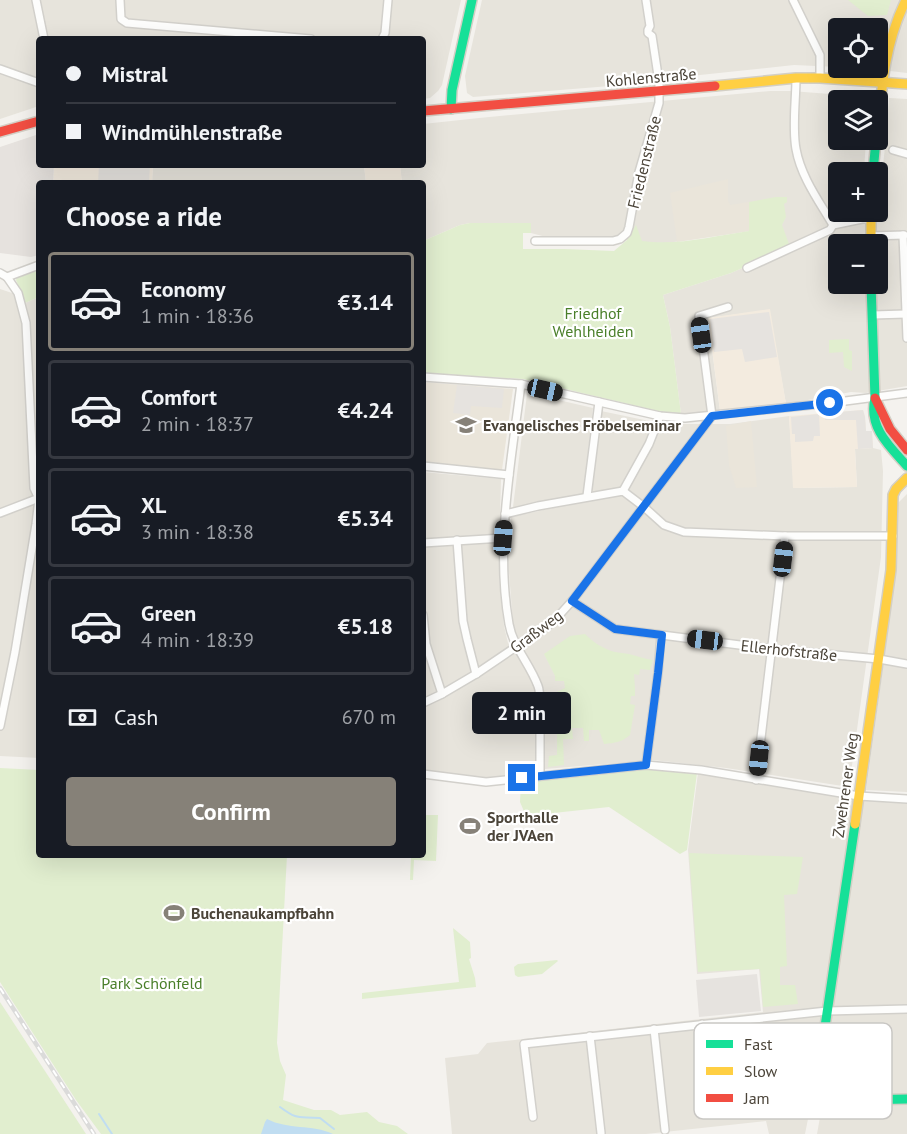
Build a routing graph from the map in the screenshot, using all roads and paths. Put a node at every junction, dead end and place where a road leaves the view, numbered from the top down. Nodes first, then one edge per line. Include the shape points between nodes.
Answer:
1 (36, 0) edge
2 (120, 0) edge
3 (388, 0) edge
4 (472, 0) edge
5 (646, 0) edge
6 (794, 0) edge
7 (906, 0) edge
8 (43, 36) edge
9 (276, 36) edge
10 (384, 36) edge
11 (0, 69) edge
12 (796, 78) junction
13 (820, 78) junction
14 (36, 82) edge
15 (882, 82) junction
16 (907, 84) edge
17 (881, 90) edge
18 (658, 92) junction
19 (451, 109) junction
20 (426, 111) edge
21 (36, 122) edge
22 (0, 132) edge
23 (893, 150) dead end
24 (907, 154) edge
25 (848, 222) edge
26 (833, 225) junction
27 (905, 235) edge
28 (888, 237) edge
29 (535, 241) dead end
30 (36, 266) edge
31 (747, 268) dead end
32 (3, 275) edge
33 (871, 294) edge
34 (728, 307) dead end
35 (906, 314) edge
36 (872, 315) junction
37 (907, 339) edge
38 (426, 377) edge
39 (520, 384) junction
40 (907, 393) edge
41 (875, 398) junction
42 (598, 402) junction
43 (660, 416) junction
44 (712, 416) junction
45 (907, 450) edge
46 (426, 466) edge
47 (907, 466) edge
48 (510, 475) junction
49 (907, 478) edge
50 (623, 491) junction
51 (36, 492) edge
52 (586, 496) junction
53 (36, 499) edge
54 (644, 507) junction
55 (0, 513) edge
56 (505, 514) junction
57 (36, 535) edge
58 (785, 536) junction
59 (892, 536) junction
60 (503, 538) junction
61 (457, 540) junction
62 (426, 543) edge
63 (572, 601) junction
64 (662, 635) junction
65 (426, 644) edge
66 (516, 647) junction
67 (771, 649) junction
68 (879, 659) junction
69 (907, 663) edge
70 (476, 674) junction
71 (442, 694) junction
72 (426, 702) edge
73 (0, 726) edge
74 (646, 765) junction
75 (426, 774) edge
76 (540, 776) junction
77 (756, 780) junction
78 (859, 796) junction
79 (907, 799) edge
80 (907, 1009) edge
81 (827, 1011) junction
82 (712, 1023) edge
83 (825, 1023) edge
84 (694, 1025) edge
85 (654, 1029) junction
86 (590, 1036) junction
87 (892, 1099) edge
88 (907, 1099) edge
89 (533, 1117) dead end
90 (665, 1130) dead end
91 (601, 1133) edge

1 - 8 street
2 - 9 street via 124,22
3 - 10 street
4 - 19 main road
5 - 18 street, Friedenstraße
6 - 13 street via 820,55
7 - 15 main road via 896,23
11 - 14 street
12 - 13 main road, Kohlenstraße
12 - 18 main road, Kohlenstraße
12 - 26 street via 799,162
13 - 15 main road, Kohlenstraße
15 - 16 main road, Kohlenstraße
15 - 17 main road
18 - 19 main road, Kohlenstraße
18 - 29 street, Friedenstraße via 659,103 627,233 613,241
19 - 20 main road, Kohlenstraße
21 - 22 main road
23 - 24 street
25 - 26 street
26 - 31 street via 830,230
27 - 28 street
27 - 35 street
30 - 32 street
32 - 51 street via 18,293 26,323
33 - 36 main road
34 - 44 street via 699,316
35 - 36 street
35 - 37 street
36 - 41 main road
38 - 39 street
39 - 42 street
39 - 48 street
40 - 41 street
41 - 44 street
41 - 45 main road via 897,440
41 - 47 main road via 872,412 878,428
42 - 43 street
42 - 52 street
43 - 44 street
43 - 50 street via 650,444
44 - 54 street, Graßweg
46 - 48 street
48 - 56 street
49 - 59 main road, Zwehrener Weg via 893,495
50 - 52 street
50 - 54 street
52 - 56 street
53 - 55 street
54 - 58 street via 664,525 684,532
54 - 63 street, Graßweg
56 - 60 street
57 - 73 street
58 - 59 street
58 - 67 street
59 - 68 main road, Zwehrener Weg
60 - 61 street
60 - 66 street via 508,623
61 - 62 street
61 - 70 street via 463,621
63 - 64 street, Ellerhofstraße via 615,629
63 - 66 street, Graßweg via 554,621
64 - 67 street, Ellerhofstraße
64 - 74 street
65 - 71 street
66 - 70 street, Graßweg
66 - 76 street via 539,688
67 - 68 street, Ellerhofstraße
67 - 77 street
68 - 69 street, Ellerhofstraße
68 - 78 main road, Zwehrener Weg
70 - 71 street, Graßweg
71 - 72 street, Graßweg
74 - 76 street
74 - 77 street
75 - 76 street via 486,782
77 - 78 street
78 - 79 street
78 - 81 main road, Zwehrener Weg
80 - 81 street
81 - 82 street
81 - 83 main road, Zwehrener Weg
84 - 85 street
85 - 86 street
85 - 90 street
86 - 89 street via 524,1044
86 - 91 street
87 - 88 main road, Zwehrener Weg

